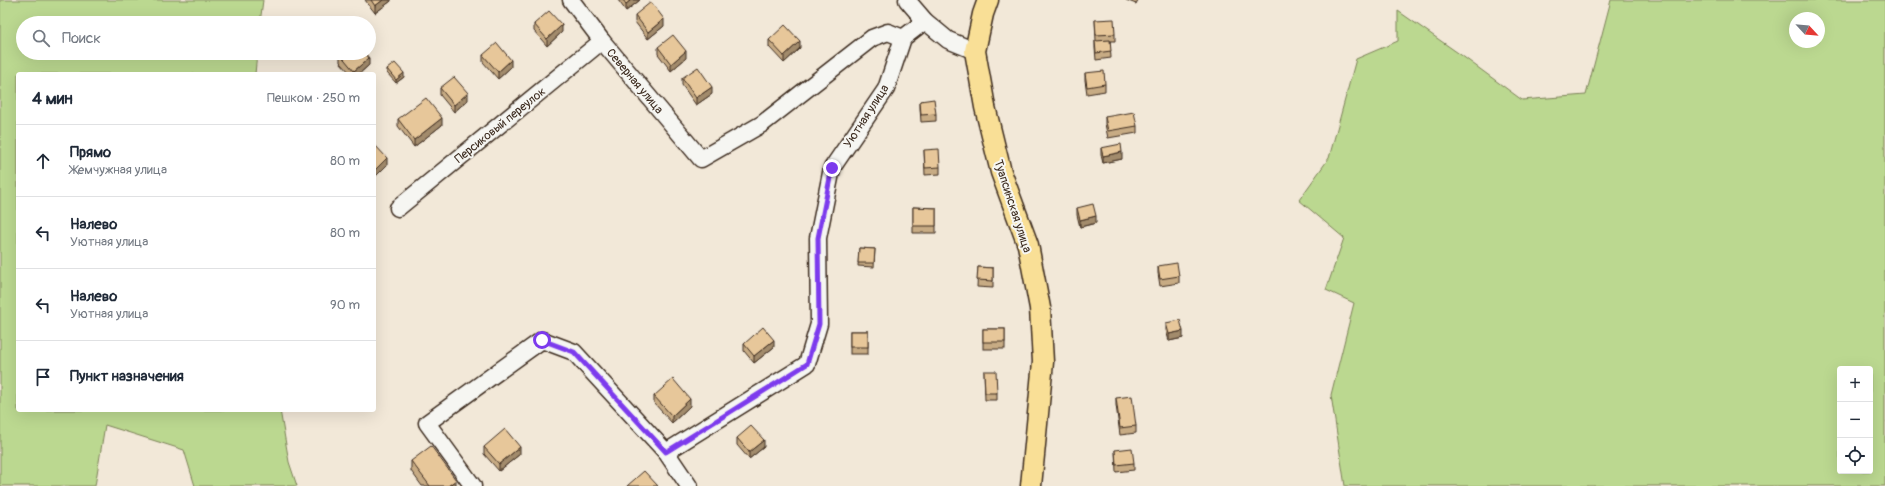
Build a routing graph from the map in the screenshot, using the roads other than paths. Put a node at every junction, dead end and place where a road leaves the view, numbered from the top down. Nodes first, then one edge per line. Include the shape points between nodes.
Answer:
1 (571, 0) edge
2 (907, 0) edge
3 (988, 0) edge
4 (926, 21) junction
5 (903, 38) junction
6 (602, 41) junction
7 (975, 51) junction
8 (398, 208) dead end
9 (666, 452) junction
10 (473, 486) edge
11 (689, 486) edge
12 (1031, 486) edge

1 - 6 street, Северная улица
2 - 4 street
3 - 7 main road, Туапсинская улица
4 - 5 street
4 - 7 street via 948,40
5 - 6 street, Северная улица via 888,32 872,38 762,124 702,159
5 - 9 street, Уютная улица via 886,89 832,168 818,238 819,324 807,364
6 - 8 street, Персиковый переулок
7 - 12 main road, Туапсинская улица via 1001,172 1028,245 1040,308 1043,362
9 - 10 street via 574,352 542,340 427,423
9 - 11 street

